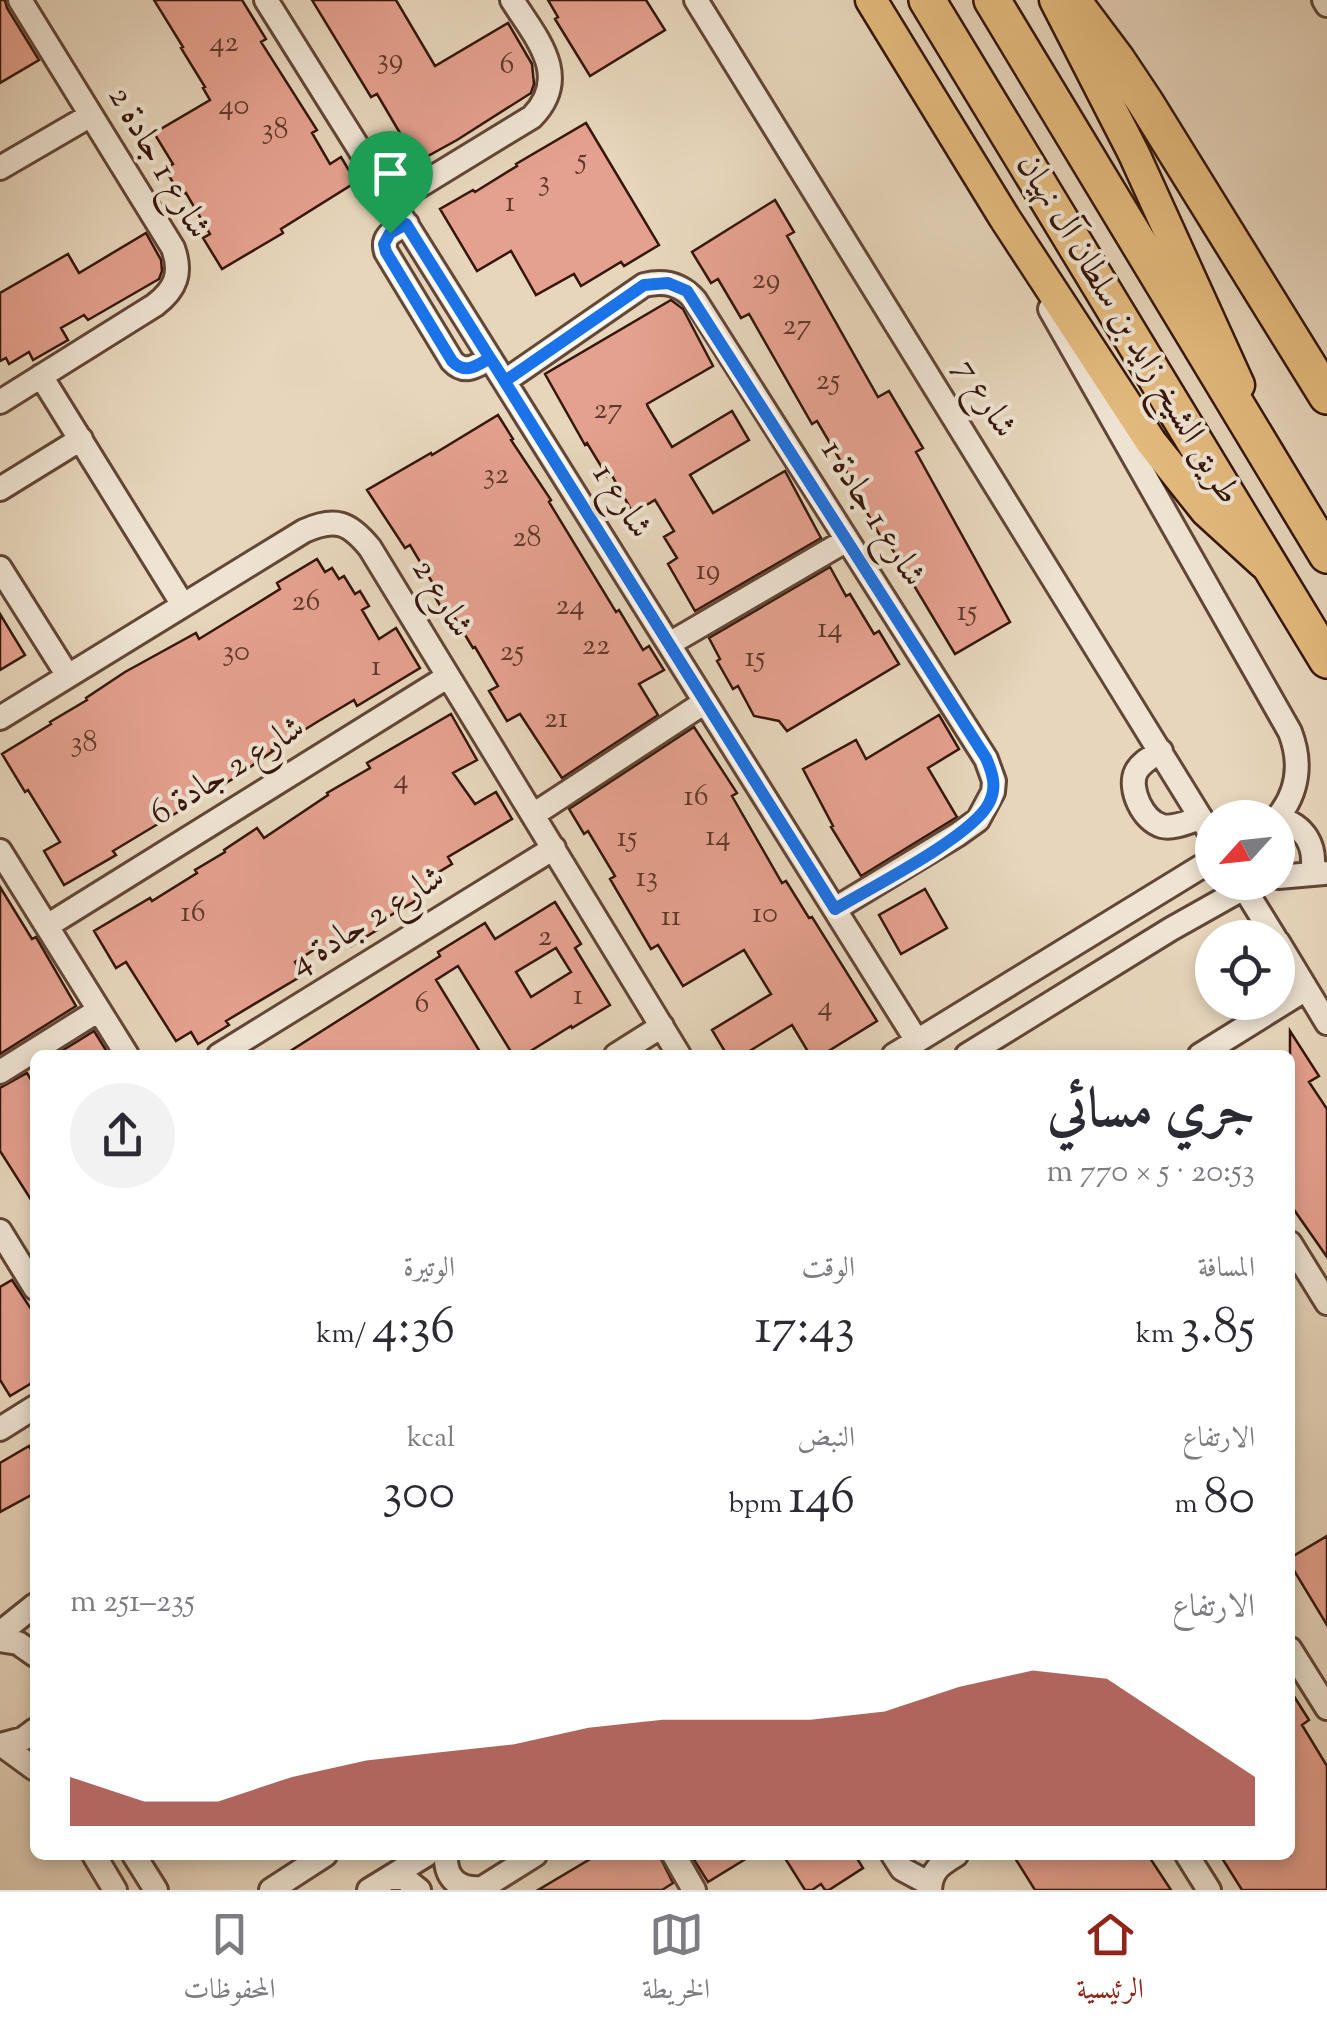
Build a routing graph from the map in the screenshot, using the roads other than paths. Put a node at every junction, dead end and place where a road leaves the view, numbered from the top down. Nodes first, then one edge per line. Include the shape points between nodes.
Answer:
1 (20, 0) edge
2 (266, 0) edge
3 (512, 0) edge
4 (696, 0) edge
5 (871, 0) edge
6 (927, 0) edge
7 (992, 0) edge
8 (1056, 0) edge
9 (1072, 0) edge
10 (1106, 0) edge
11 (1117, 60) junction
12 (91, 115) junction
13 (0, 168) edge
14 (393, 202) junction
15 (1004, 216) junction
16 (406, 224) junction
17 (490, 358) junction
18 (41, 376) junction
19 (505, 381) junction
20 (1327, 396) edge
21 (0, 402) edge
22 (80, 440) junction
23 (1286, 487) junction
24 (0, 489) edge
25 (847, 540) junction
26 (1327, 555) edge
27 (0, 568) edge
28 (1272, 571) junction
29 (184, 605) junction
30 (669, 644) junction
31 (1327, 660) edge
32 (68, 676) junction
33 (447, 677) junction
34 (705, 702) junction
35 (0, 718) edge
36 (1160, 751) junction
37 (1287, 800) edge
38 (1195, 808) edge
39 (534, 815) junction
40 (1295, 825) edge
41 (1195, 827) edge
42 (554, 848) junction
43 (0, 851) edge
44 (1195, 870) edge
45 (1320, 873) edge
46 (1295, 875) edge
47 (1152, 897) junction
48 (1224, 900) edge
49 (835, 909) junction
50 (46, 926) junction
51 (1171, 929) junction
52 (1295, 971) edge
53 (1306, 989) junction
54 (100, 1010) junction
55 (1327, 1023) edge
56 (662, 1026) junction
57 (917, 1040) junction
58 (35, 1050) edge
59 (124, 1050) edge
60 (228, 1050) edge
61 (624, 1050) edge
62 (676, 1050) edge
63 (902, 1050) edge
64 (975, 1050) edge
65 (1208, 1050) edge
66 (30, 1053) edge
67 (0, 1072) edge
68 (0, 1231) edge
69 (1295, 1251) edge
70 (30, 1280) edge
71 (1327, 1302) edge
72 (30, 1410) edge
73 (0, 1429) edge
74 (30, 1609) edge
75 (0, 1636) edge
76 (30, 1652) edge
77 (1295, 1659) edge
78 (1327, 1708) edge
79 (30, 1734) edge
80 (1, 1745) edge
81 (30, 1765) edge
82 (137, 1860) edge
83 (317, 1860) edge
84 (418, 1860) edge
85 (446, 1860) edge
86 (527, 1860) edge
87 (677, 1860) edge
88 (896, 1860) edge
89 (948, 1860) edge
90 (1190, 1860) edge
91 (379, 1884) edge
92 (930, 1887) edge
93 (481, 1889) edge
94 (156, 1890) edge
95 (271, 1890) edge
96 (419, 1890) edge
97 (694, 1890) edge
98 (1209, 1890) edge

1 - 12 street, شارع 1 جادة 2
2 - 14 street, شارع 1
3 - 14 street via 549,64 542,106
4 - 36 street, شارع 7
5 - 15 main road
6 - 28 highway, طريق الشيخ زايد بن سلطان آل نهيان
7 - 23 highway, طريق الشيخ زايد بن سلطان آل نهيان
8 - 23 main road
9 - 11 highway
10 - 11 highway
11 - 20 highway
12 - 13 street
12 - 18 street, شارع 1 جادة 2 via 173,248 178,276 156,305
14 - 16 street, شارع 1
15 - 28 main road via 1178,479
15 - 37 street via 1062,334 1284,721 1297,772
16 - 17 street, شارع 1
16 - 17 street via 386,238 386,252 452,361 465,370
17 - 19 street, شارع 1
18 - 21 street, شارع 1 جادة 2
18 - 22 street
19 - 25 street, شارع 1 جادة 1 via 634,290 660,282 678,286 695,300
19 - 30 street, شارع 1
22 - 24 street
22 - 29 street
23 - 26 highway, طريق الشيخ زايد بن سلطان آل نهيان
25 - 30 street
25 - 49 street, شارع 1 جادة 1 via 986,758 994,781 988,804 968,828
27 - 32 street
28 - 31 highway, طريق الشيخ زايد بن سلطان آل نهيان
29 - 32 street, شارع 2
29 - 33 street, شارع 2 via 304,531 344,524 370,548
30 - 34 street, شارع 1
32 - 35 street, شارع 2
33 - 39 street, شارع 2
33 - 50 street, شارع 2 جادة 6
34 - 39 street
34 - 49 street, شارع 1
36 - 38 street, شارع 7
36 - 41 street via 1135,774 1142,808 1163,826
39 - 42 street, شارع 2
40 - 45 street via 1307,837
42 - 56 street, شارع 2
42 - 60 street, شارع 2 جادة 4
43 - 50 street
44 - 47 street
45 - 46 street
47 - 51 street
47 - 57 street
48 - 51 street
49 - 57 street, شارع 1
50 - 54 street
51 - 64 street
52 - 53 street
53 - 55 street
53 - 65 street
54 - 58 street
54 - 59 street
56 - 61 street
56 - 62 street, شارع 2
57 - 63 street
66 - 67 street
68 - 70 street
69 - 71 street
72 - 73 street
74 - 75 street
75 - 76 street
77 - 78 street
79 - 80 street
80 - 81 street
82 - 94 street
83 - 95 street
84 - 91 street
85 - 93 street via 450,1878
86 - 93 street
87 - 97 street
88 - 92 street
89 - 92 street
90 - 98 street
91 - 96 street via 404,1878

